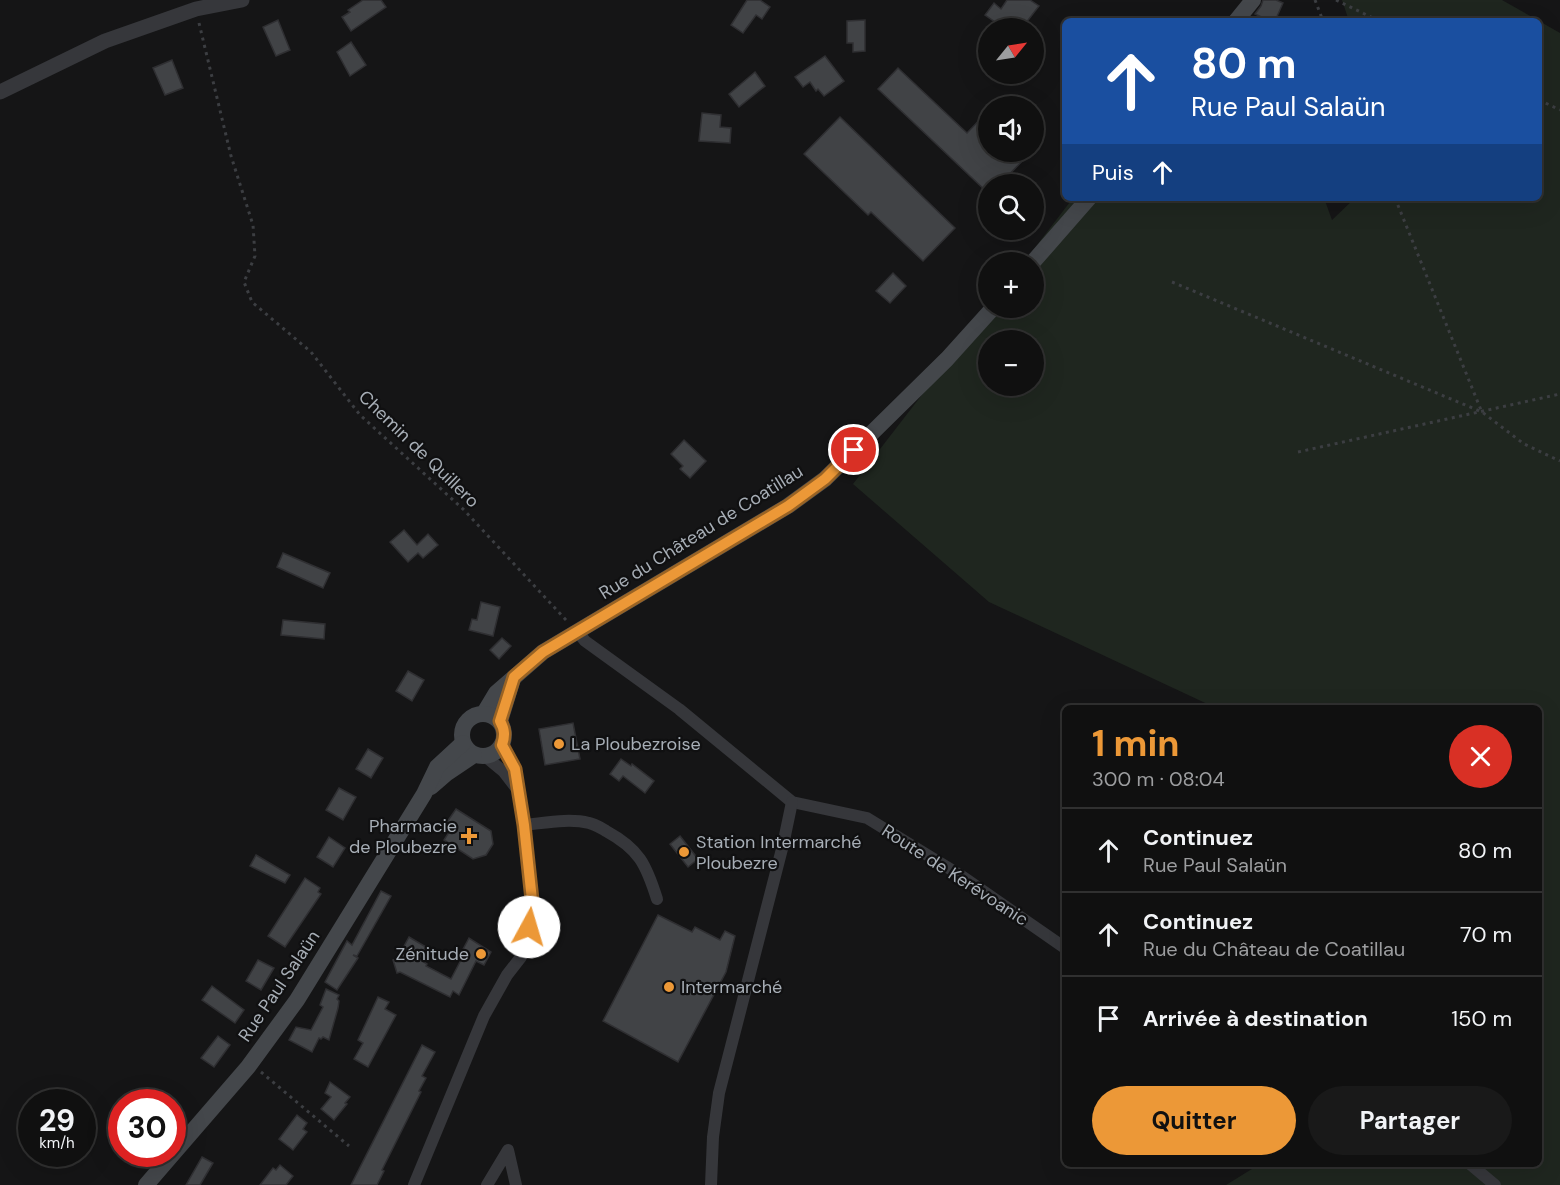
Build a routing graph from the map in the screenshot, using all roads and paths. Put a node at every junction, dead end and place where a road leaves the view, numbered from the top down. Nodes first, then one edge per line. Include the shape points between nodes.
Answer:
1 (242, 0) edge
2 (1253, 0) edge
3 (1315, 0) edge
4 (1336, 0) edge
5 (196, 9) junction
6 (1238, 18) edge
7 (1322, 18) edge
8 (1373, 18) edge
9 (0, 92) edge
10 (1542, 101) edge
11 (1560, 110) edge
12 (1086, 201) edge
13 (1396, 201) edge
14 (1042, 252) edge
15 (1172, 282) dead end
16 (984, 318) edge
17 (1560, 394) edge
18 (1482, 412) junction
19 (1298, 452) dead end
20 (1560, 461) edge
21 (577, 631) junction
22 (514, 677) junction
23 (484, 713) junction
24 (500, 721) junction
25 (502, 745) junction
26 (474, 752) junction
27 (517, 790) junction
28 (792, 802) junction
29 (524, 825) junction
30 (657, 899) dead end
31 (1062, 946) edge
32 (251, 1062) junction
33 (349, 1146) dead end
34 (1473, 1167) edge
35 (146, 1185) edge
36 (414, 1185) edge
37 (487, 1185) edge
38 (516, 1185) edge
39 (711, 1185) edge
40 (1494, 1185) edge

1 - 5 street
2 - 6 main road
3 - 7 path
4 - 8 path
5 - 9 street via 105,41
5 - 21 path, Chemin de Quillero via 231,156 254,225 255,255 243,282 252,302 311,352 360,415 464,510
10 - 11 path
12 - 14 main road
13 - 18 path
15 - 18 path
16 - 21 main road, Rue du Château de Coatillau via 825,479 759,523
17 - 18 path
18 - 19 path
18 - 20 path via 1524,444
21 - 22 main road via 543,652
21 - 28 street, Route de Kerévoanic
22 - 23 main road via 496,693
22 - 24 main road
23 - 24 main road
23 - 26 main road via 468,719 463,726 461,735
24 - 25 main road via 505,737
25 - 26 main road via 495,753
25 - 27 street via 515,769
26 - 27 street via 504,772
26 - 32 main road, Rue Paul Salaün via 424,794 297,1000
27 - 29 street
28 - 31 street, Route de Kerévoanic via 867,818 960,874
28 - 39 street via 720,1093
29 - 30 street via 574,821 591,823 613,835 638,853 650,874
29 - 36 street via 532,900 521,957 484,1016
32 - 33 path
32 - 35 main road, Rue Paul Salaün
34 - 40 street
37 - 38 street via 508,1150

